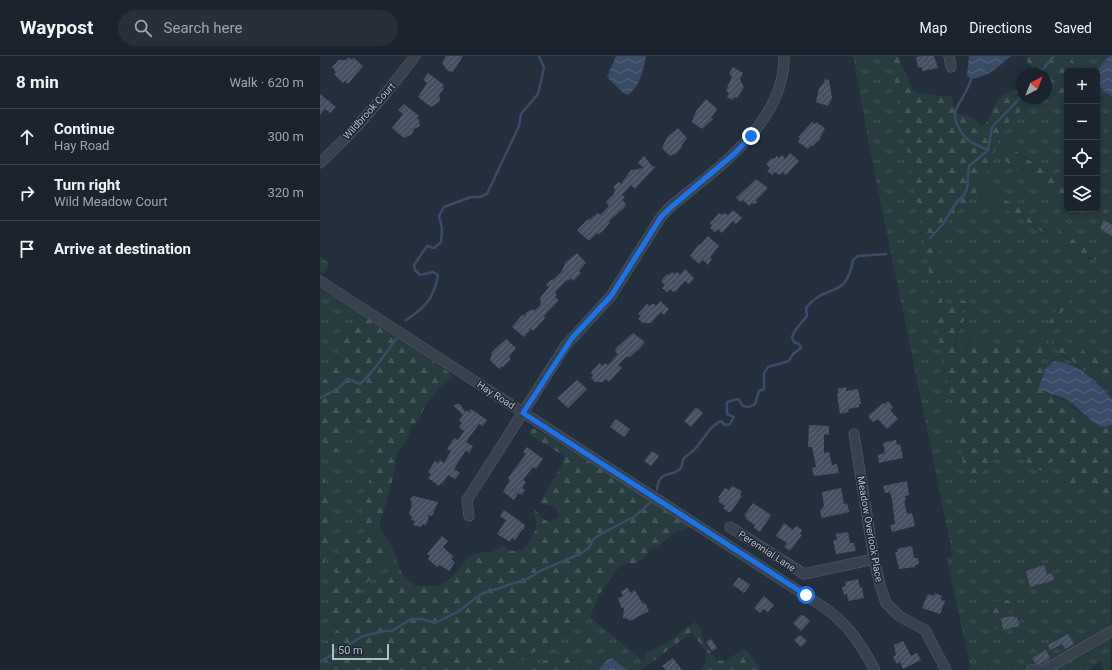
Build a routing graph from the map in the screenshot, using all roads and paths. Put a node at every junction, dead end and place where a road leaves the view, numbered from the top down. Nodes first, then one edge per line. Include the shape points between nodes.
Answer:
1 (415, 56) edge
2 (784, 56) edge
3 (949, 56) edge
4 (951, 67) dead end
5 (320, 163) edge
6 (320, 281) edge
7 (523, 413) junction
8 (854, 434) dead end
9 (469, 516) dead end
10 (730, 527) dead end
11 (874, 559) junction
12 (1112, 631) edge
13 (875, 670) edge
14 (946, 670) edge
15 (1031, 670) edge

1 - 5 street, Wildbrook Court via 356,128
2 - 7 street via 779,92 751,136 734,154 661,217 611,296 572,338
3 - 4 street
6 - 7 street, Hay Road
7 - 9 street via 466,500
7 - 13 street, Hay Road via 828,610 859,640
8 - 11 street, Meadow Overlook Place
10 - 11 street, Perennial Lane via 804,574
11 - 14 street, Meadow Overlook Place via 886,603 899,616 925,630
12 - 15 street via 1044,670

